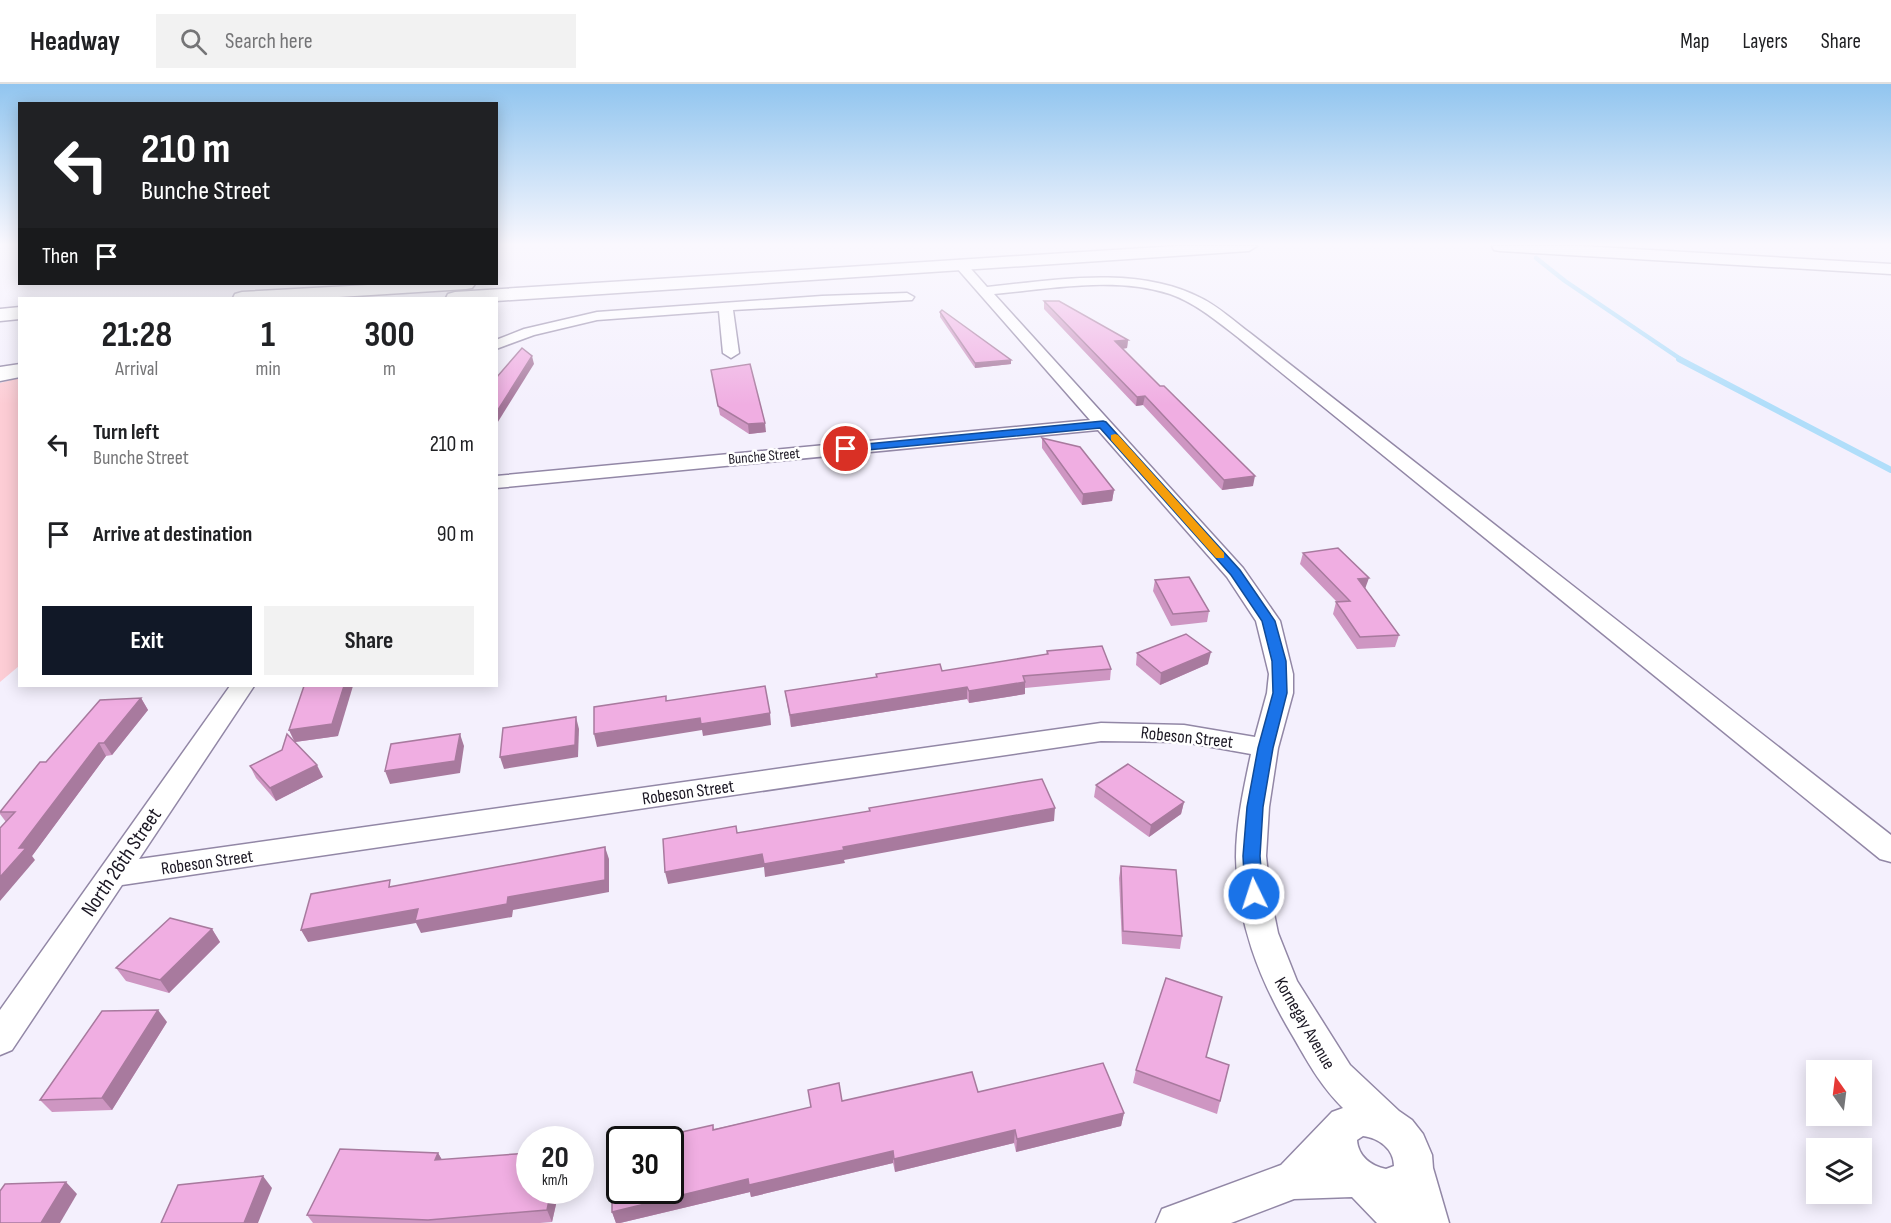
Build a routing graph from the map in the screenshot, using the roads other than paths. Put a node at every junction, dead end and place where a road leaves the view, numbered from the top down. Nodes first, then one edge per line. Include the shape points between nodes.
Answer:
1 (868, 299) edge
2 (991, 299) edge
3 (1193, 299) edge
4 (726, 307) junction
5 (18, 313) edge
6 (0, 315) edge
7 (18, 327) edge
8 (0, 329) edge
9 (498, 344) edge
10 (731, 353) dead end
11 (18, 370) edge
12 (0, 374) edge
13 (1103, 424) junction
14 (498, 482) edge
15 (241, 687) edge
16 (1265, 748) junction
17 (1891, 851) edge
18 (111, 875) junction
19 (0, 1039) edge
20 (1336, 1077) junction
21 (1385, 1123) junction
22 (1342, 1129) junction
23 (1414, 1169) junction
24 (1294, 1180) junction
25 (1362, 1180) junction
26 (1176, 1223) edge
27 (1405, 1223) edge
28 (1429, 1223) edge

1 - 4 street
2 - 13 street, Kornegay Avenue
3 - 17 street via 1245,336
4 - 9 street via 586,318
4 - 10 street
5 - 6 highway
7 - 8 highway
11 - 12 highway
13 - 14 street, Bunche Street
13 - 16 street, Kornegay Avenue via 1235,573 1268,621 1281,674 1280,693
15 - 18 street, North 26th Street
16 - 18 street, Robeson Street via 1170,732 1101,732
16 - 20 street, Kornegay Avenue via 1251,856 1262,933 1282,987
18 - 19 street, North 26th Street
20 - 21 street, Kornegay Avenue
20 - 22 street, Kornegay Avenue
21 - 22 street via 1362,1118 1352,1120
21 - 23 street via 1408,1145
22 - 24 street
22 - 25 street via 1339,1155
23 - 25 street via 1410,1179 1392,1188 1380,1188
23 - 28 street
24 - 25 street
24 - 26 street
25 - 27 street

